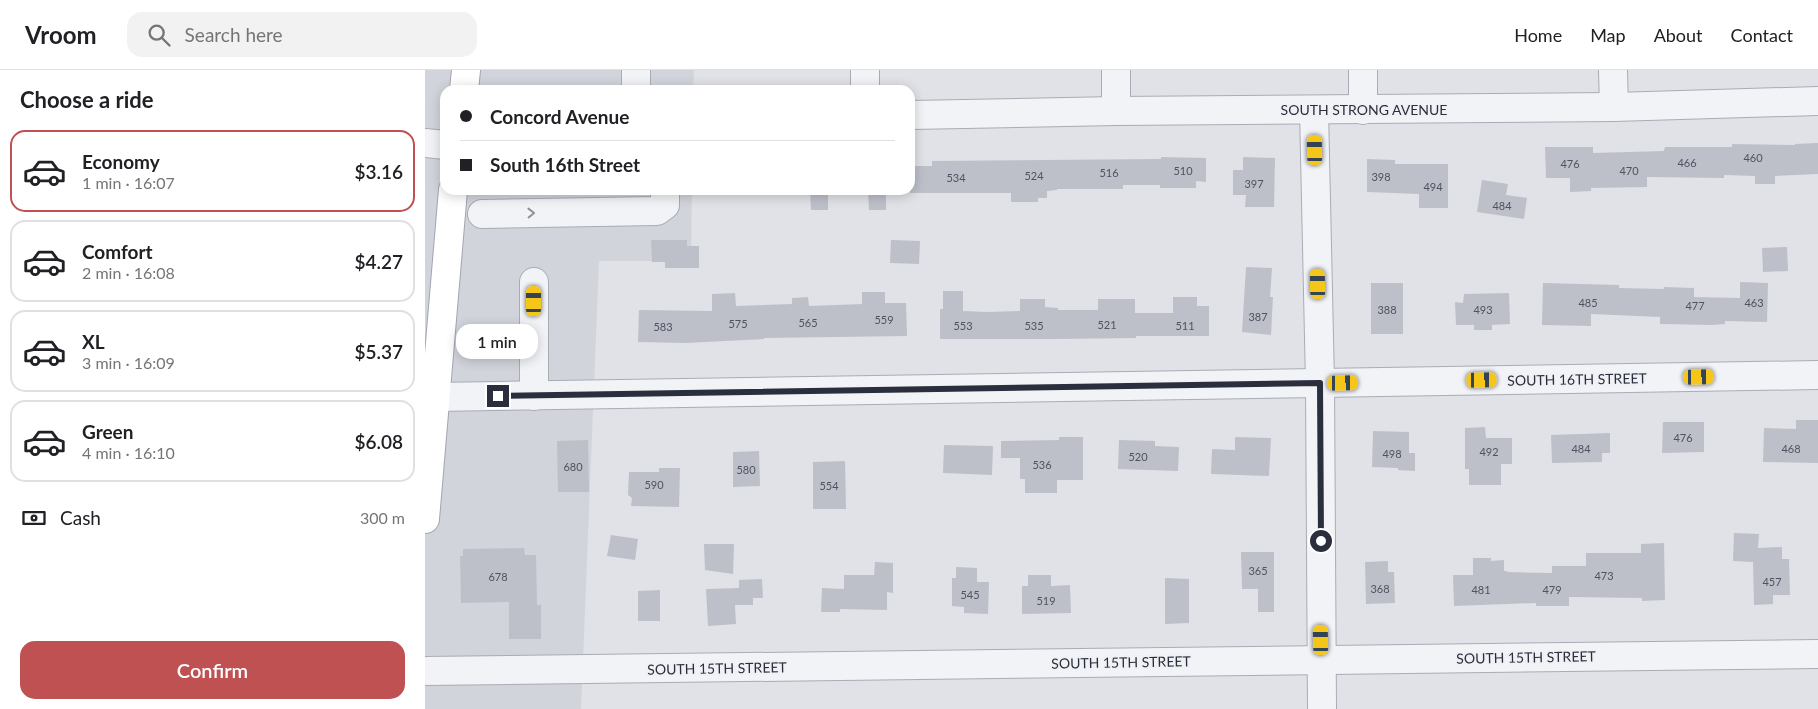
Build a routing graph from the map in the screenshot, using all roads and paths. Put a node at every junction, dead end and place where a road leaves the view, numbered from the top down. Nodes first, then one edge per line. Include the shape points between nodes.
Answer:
1 (466, 70) edge
2 (636, 70) edge
3 (865, 70) edge
4 (1116, 70) edge
5 (1363, 70) edge
6 (1613, 70) edge
7 (464, 85) edge
8 (636, 85) edge
9 (865, 85) edge
10 (1818, 101) edge
11 (1614, 107) junction
12 (1314, 110) junction
13 (1363, 110) junction
14 (1116, 111) junction
15 (915, 116) edge
16 (425, 143) edge
17 (440, 144) edge
18 (453, 195) edge
19 (661, 201) edge
20 (482, 214) dead end
21 (534, 282) dead end
22 (1818, 375) edge
23 (1320, 383) junction
24 (534, 396) junction
25 (436, 397) junction
26 (428, 443) edge
27 (425, 519) edge
28 (1818, 654) edge
29 (1322, 660) junction
30 (425, 671) edge
31 (1322, 709) edge

1 - 7 main road
2 - 8 street
3 - 9 street
4 - 14 street
5 - 13 street
6 - 11 street
10 - 11 street, SOUTH STRONG AVENUE
11 - 13 street, SOUTH STRONG AVENUE
12 - 13 street, SOUTH STRONG AVENUE
12 - 14 street, SOUTH STRONG AVENUE
12 - 23 street
14 - 15 street, SOUTH STRONG AVENUE
16 - 17 street
18 - 25 main road
20 -> 19 street
21 - 24 street
22 - 23 street, SOUTH 16TH STREET
23 - 24 street, SOUTH 16TH STREET
23 - 29 street
24 - 25 street, SOUTH 16TH STREET
25 - 26 main road
26 - 27 main road
28 - 29 street, SOUTH 15TH STREET
29 - 30 street, SOUTH 15TH STREET
29 - 31 street

